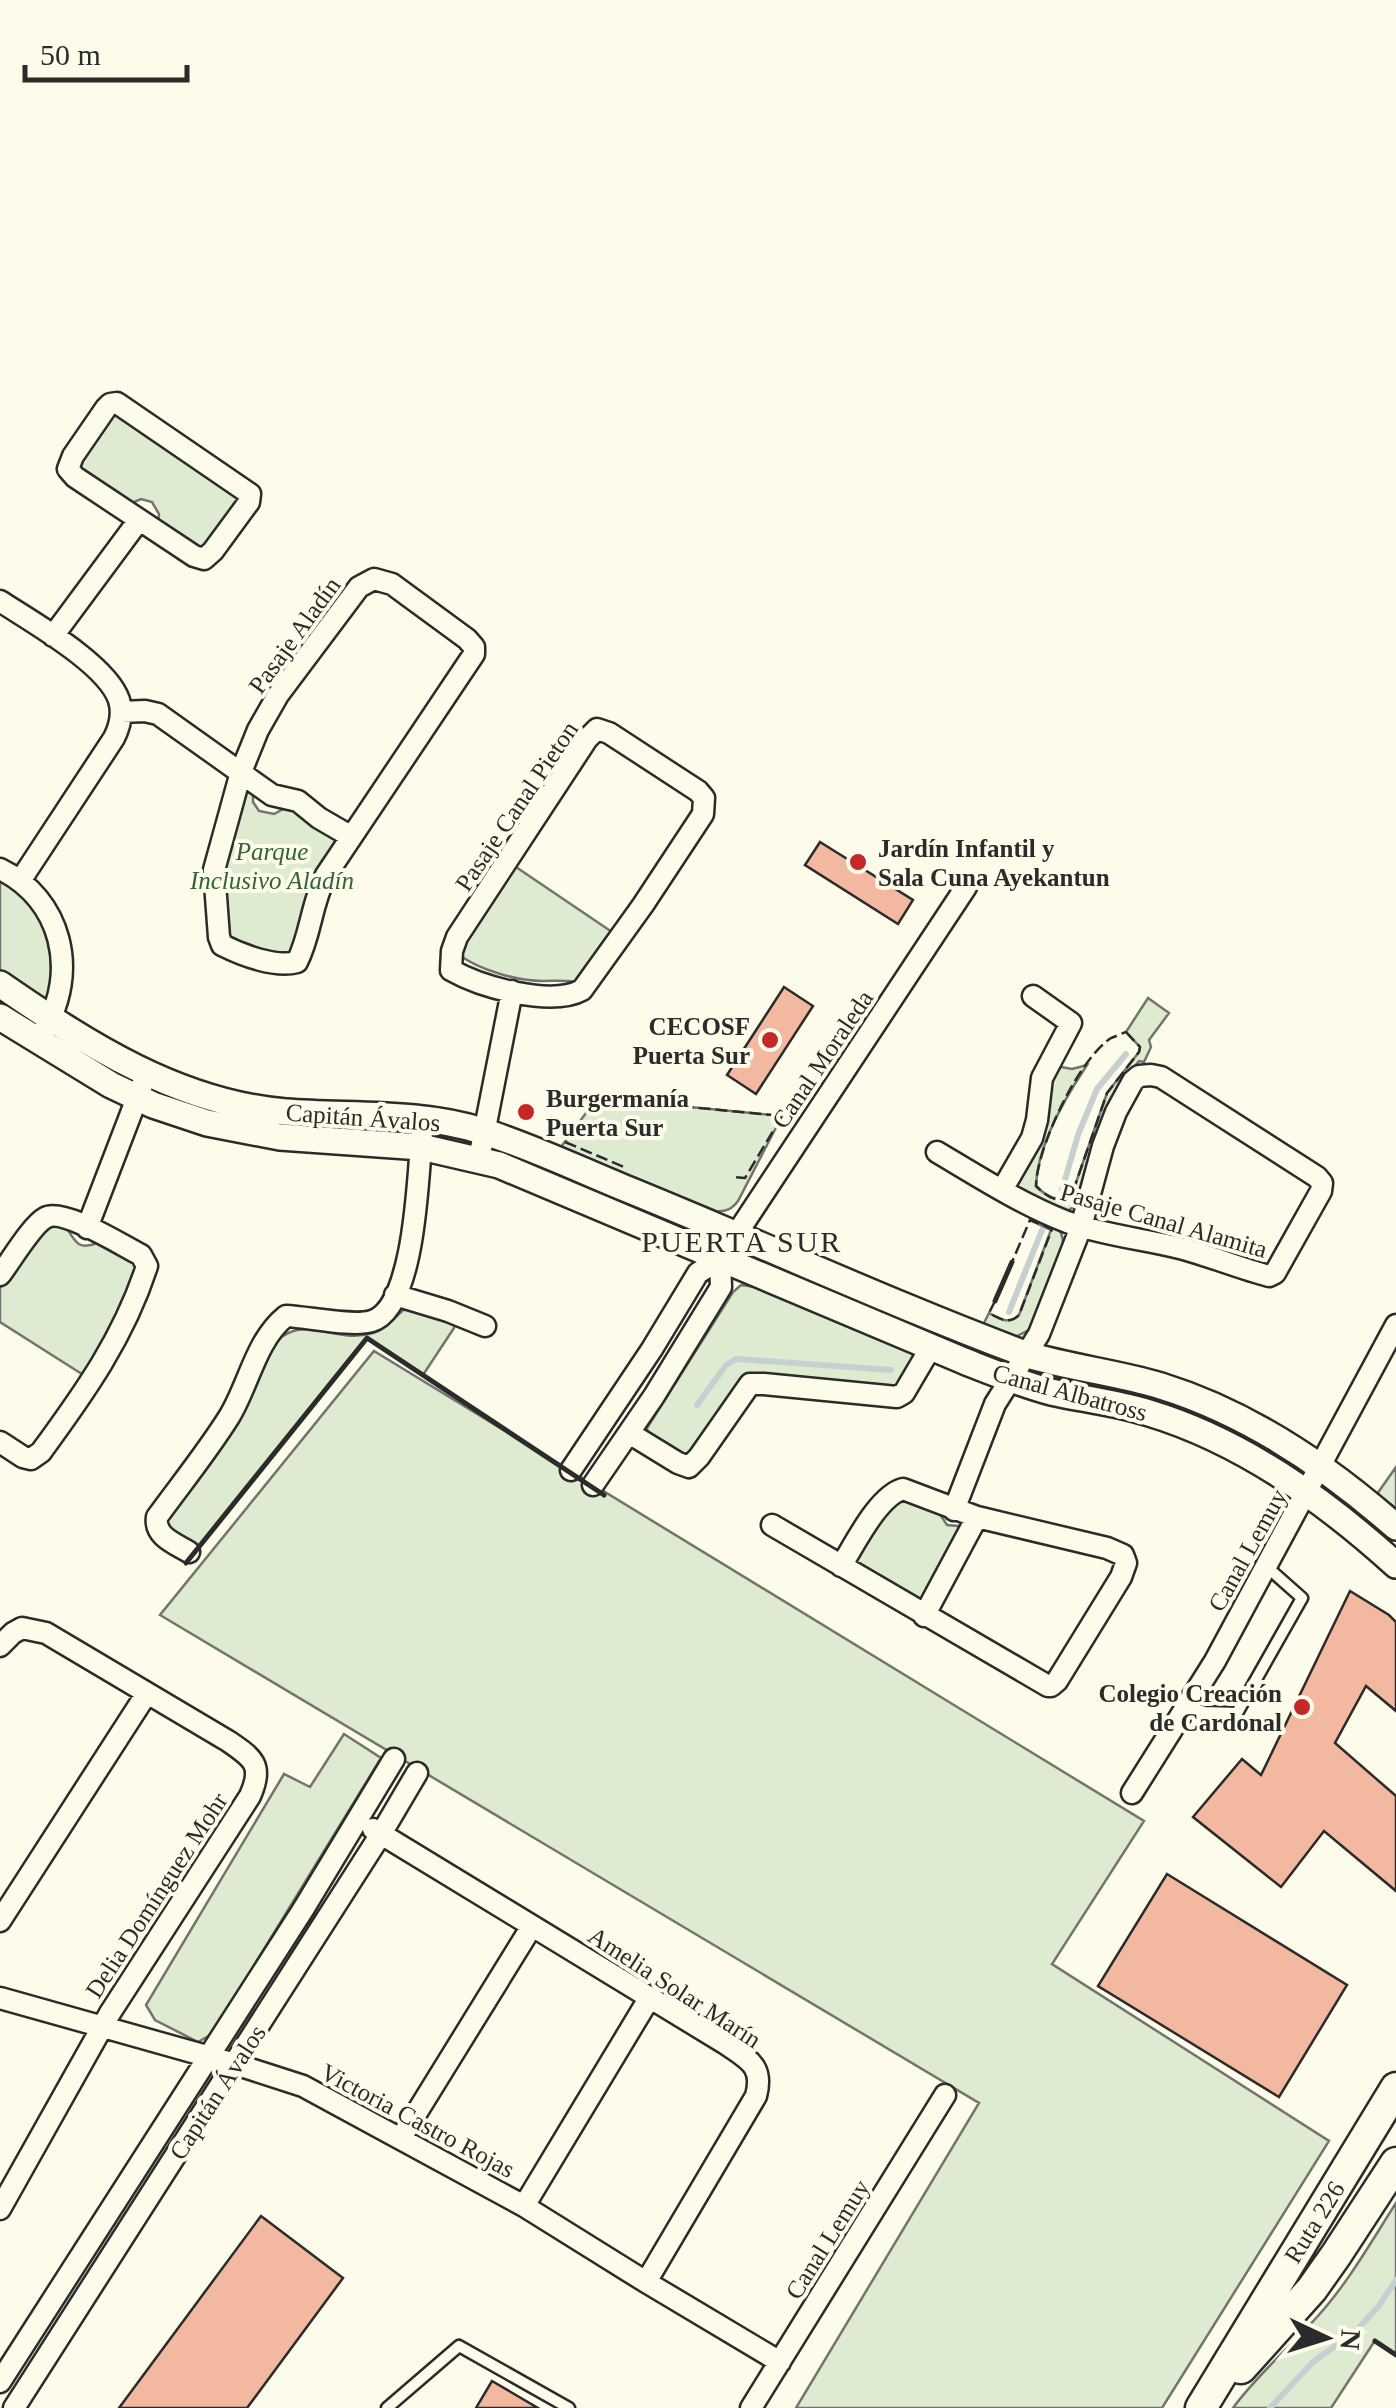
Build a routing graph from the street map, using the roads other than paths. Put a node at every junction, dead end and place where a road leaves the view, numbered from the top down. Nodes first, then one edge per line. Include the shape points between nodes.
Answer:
1 (139, 520) junction
2 (0, 601) edge
3 (53, 636) junction
4 (121, 712) junction
5 (241, 772) junction
6 (350, 836) junction
7 (0, 869) edge
8 (20, 880) junction
9 (966, 887) dead end
10 (0, 984) edge
11 (512, 991) junction
12 (1034, 996) dead end
13 (0, 1017) edge
14 (44, 1030) junction
15 (141, 1086) junction
16 (423, 1120) junction
17 (485, 1132) junction
18 (421, 1147) junction
19 (937, 1152) dead end
20 (479, 1159) junction
21 (1002, 1190) junction
22 (1082, 1227) junction
23 (88, 1228) junction
24 (736, 1234) junction
25 (720, 1259) junction
26 (0, 1275) edge
27 (395, 1295) junction
28 (485, 1326) dead end
29 (1396, 1326) edge
30 (930, 1347) junction
31 (1028, 1355) junction
32 (1011, 1379) junction
33 (629, 1434) junction
34 (0, 1442) edge
35 (1320, 1467) junction
36 (570, 1470) dead end
37 (593, 1485) dead end
38 (1307, 1492) junction
39 (954, 1510) junction
40 (977, 1518) junction
41 (772, 1525) dead end
42 (1396, 1527) edge
43 (189, 1552) dead end
44 (1396, 1564) edge
45 (841, 1566) junction
46 (1267, 1566) junction
47 (924, 1616) junction
48 (0, 1646) edge
49 (146, 1693) junction
50 (1188, 1706) junction
51 (394, 1759) dead end
52 (417, 1773) dead end
53 (1132, 1794) dead end
54 (358, 1820) junction
55 (381, 1834) junction
56 (0, 1921) edge
57 (532, 1926) junction
58 (650, 1997) junction
59 (0, 1998) edge
60 (102, 2027) junction
61 (210, 2057) junction
62 (235, 2064) junction
63 (1396, 2088) edge
64 (944, 2096) dead end
65 (401, 2138) junction
66 (1396, 2163) edge
67 (524, 2206) junction
68 (0, 2208) edge
69 (646, 2282) junction
70 (780, 2362) junction
71 (0, 2382) edge
72 (14, 2408) edge
73 (386, 2408) edge
74 (569, 2408) edge
75 (751, 2408) edge
76 (1204, 2408) edge

1 - 1 street via 204,559 250,497 115,403 68,469
1 - 3 street
2 - 3 street
3 - 4 street via 108,682
4 - 5 street via 158,714
4 - 8 street via 114,738
5 - 6 street
5 - 6 street, Pasaje Aladín via 212,878 222,945 297,962 319,890
5 - 6 street, Pasaje Aladín via 268,712 359,587 374,579 392,584 468,639 474,651
7 - 8 street
8 - 14 street via 59,936 61,988
9 - 24 street, Canal Moraleda
10 - 14 street, Capitán Ávalos
11 - 11 street, Pasaje Canal Pieton via 568,996 587,985 704,814 698,792 603,730 587,739 454,944 452,970
11 - 17 street
12 - 21 street via 1071,1023 1042,1078 1032,1138
13 - 14 street, Capitán Ávalos
14 - 15 street, Capitán Ávalos
15 - 16 street, Capitán Ávalos via 285,1112
15 - 18 street, Capitán Ávalos via 172,1112 243,1131
15 - 23 street
16 - 17 street, Capitán Ávalos
16 - 18 street
17 - 20 street
17 - 24 street, Capitán Ávalos
18 - 20 street, Capitán Ávalos
18 - 27 street via 408,1264
19 - 21 street, Pasaje Canal Alamita
20 - 25 street, Capitán Ávalos
21 - 22 street, Pasaje Canal Alamita
22 - 22 street, Pasaje Canal Alamita via 1116,1112 1139,1076 1161,1077 1322,1183 1272,1276
22 - 31 street
23 - 26 street via 60,1216 42,1219
23 - 34 street via 146,1262 128,1314 110,1354 41,1452 23,1457
24 - 25 street, Canal Moraleda
24 - 31 street, Canal Albatross
25 - 30 street, Canal Albatross
25 - 33 street, Canal Moraleda via 721,1287
25 - 36 street, Canal Moraleda via 698,1273
27 - 28 street
27 - 43 street via 370,1322 281,1320 232,1413 156,1520 159,1532
29 - 35 street, Canal Lemuy
30 - 32 street, Canal Albatross
30 - 33 street via 897,1397 750,1384 689,1467
31 - 32 street
31 - 35 street, Canal Albatross via 1185,1394
32 - 38 street, Canal Albatross via 1180,1424
32 - 39 street
33 - 37 street, Canal Moraleda
35 - 38 street, Canal Lemuy
35 - 42 street, Canal Albatross
38 - 44 street, Canal Albatross
38 - 46 street, Canal Lemuy
39 - 40 street
39 - 45 street via 899,1489
40 - 47 street
40 - 47 street via 1107,1548 1123,1555 1125,1567 1052,1686
41 - 45 street
45 - 47 street
46 - 50 street, Canal Lemuy
46 - 50 lane via 1302,1598 1237,1713
48 - 49 street, Delia Domínguez Mohr via 22,1628 34,1629
49 - 56 street
49 - 60 street, Delia Domínguez Mohr via 245,1753 254,1762 256,1783
50 - 53 street, Canal Lemuy
51 - 54 street, Capitán Ávalos
52 - 55 street, Capitán Ávalos
54 - 55 street, Amelia Solar Marín
54 - 61 street, Capitán Ávalos
55 - 57 street, Amelia Solar Marín
55 - 62 street, Capitán Ávalos
57 - 58 street, Amelia Solar Marín
57 - 65 street
58 - 67 street
58 - 69 street, Amelia Solar Marín via 748,2059 759,2085
59 - 60 street, Victoria Castro Rojas
60 - 61 street, Victoria Castro Rojas
60 - 68 street, Delia Domínguez Mohr
61 - 62 street, Victoria Castro Rojas
61 - 71 street, Capitán Ávalos
62 - 65 street, Victoria Castro Rojas via 304,2086
62 - 72 street, Capitán Ávalos
63 - 76 main road, Ruta 226
64 - 70 street, Canal Lemuy
65 - 67 street, Victoria Castro Rojas
66 - 76 main road, Ruta 226 via 1312,2288
67 - 69 street, Victoria Castro Rojas
69 - 70 street, Victoria Castro Rojas
70 - 75 street, Canal Lemuy
73 - 74 lane via 459,2346

